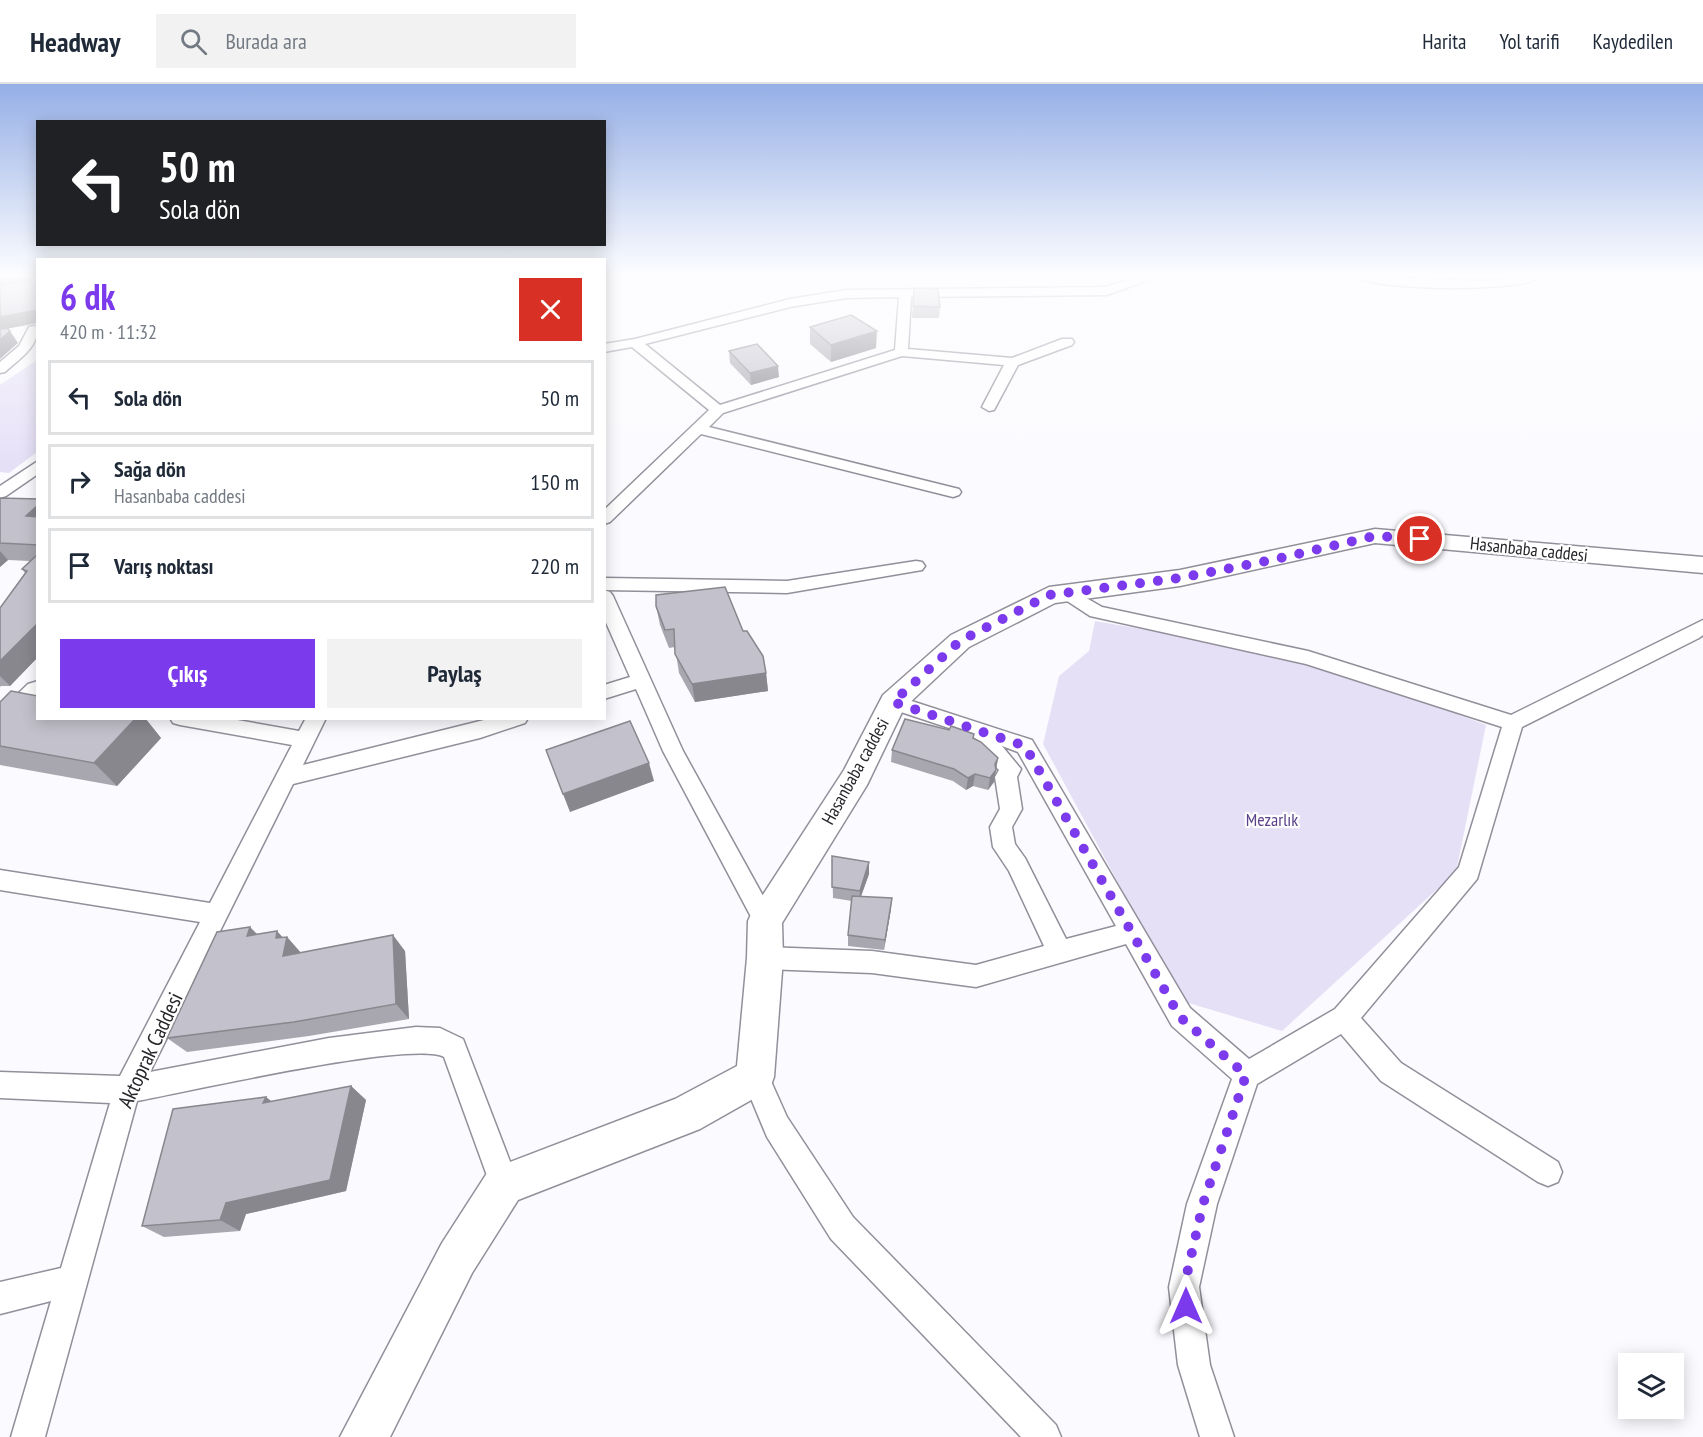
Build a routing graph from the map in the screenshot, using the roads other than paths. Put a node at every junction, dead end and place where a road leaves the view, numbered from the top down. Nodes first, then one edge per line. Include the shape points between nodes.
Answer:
1 (30, 339) edge
2 (650, 339) edge
3 (903, 339) edge
4 (1067, 342) dead end
5 (635, 343) junction
6 (606, 348) edge
7 (902, 352) junction
8 (1013, 362) junction
9 (0, 369) edge
10 (990, 407) dead end
11 (718, 410) junction
12 (699, 429) junction
13 (36, 467) edge
14 (7, 482) edge
15 (953, 492) dead end
16 (0, 493) edge
17 (606, 517) edge
18 (1703, 565) edge
19 (916, 566) dead end
20 (606, 584) edge
21 (1067, 593) junction
22 (606, 600) edge
23 (1703, 626) edge
24 (642, 680) junction
25 (606, 691) edge
26 (36, 693) edge
27 (893, 702) junction
28 (204, 720) edge
29 (512, 720) edge
30 (1513, 723) junction
31 (0, 728) edge
32 (971, 728) junction
33 (310, 729) edge
34 (285, 778) junction
35 (0, 880) edge
36 (216, 914) junction
37 (1131, 932) junction
38 (765, 940) junction
39 (1059, 951) junction
40 (1344, 1018) junction
41 (1246, 1075) junction
42 (755, 1077) junction
43 (0, 1085) edge
44 (127, 1090) junction
45 (1548, 1172) dead end
46 (504, 1185) junction
47 (74, 1280) junction
48 (0, 1298) edge
49 (28, 1437) edge
50 (364, 1437) edge
51 (1044, 1437) edge
52 (1216, 1437) edge

1 - 9 street
2 - 5 street
3 - 7 street
4 - 8 street
5 - 6 street
5 - 11 street
7 - 8 street
7 - 11 street
8 - 10 street
11 - 12 street
12 - 15 street
12 - 17 street
13 - 14 street
14 - 16 street
18 - 21 street, Hasanbaba caddesi via 1375,536 1191,576
19 - 20 street via 787,587
21 - 27 street, Hasanbaba caddesi via 1049,595 960,641
21 - 30 street via 1096,612 1308,658
22 - 24 street
23 - 30 street
24 - 25 street
24 - 38 street
26 - 31 street
27 - 32 street
27 - 38 street, Hasanbaba caddesi
28 - 33 street
29 - 34 street
30 - 40 street via 1469,872
32 - 37 street via 1025,746
32 - 39 street via 1000,754 1010,769 1006,777 1011,809 1001,827 1004,847 1017,865
33 - 34 street, Aktoprak Caddesi
34 - 36 street, Aktoprak Caddesi
35 - 36 street
36 - 44 street, Aktoprak Caddesi
37 - 39 street
37 - 41 street via 1180,1017
38 - 39 street via 872,962 976,976
38 - 42 street
40 - 41 street
40 - 45 street via 1391,1072
41 - 52 street via 1203,1204 1184,1287 1194,1365
42 - 46 street via 686,1115
42 - 51 street via 777,1127 842,1228
43 - 44 street
44 - 46 street via 329,1051 416,1040 440,1041 454,1048
44 - 47 street, Aktoprak Caddesi
46 - 50 street via 457,1258
47 - 48 street
47 - 49 street, Aktoprak Caddesi

